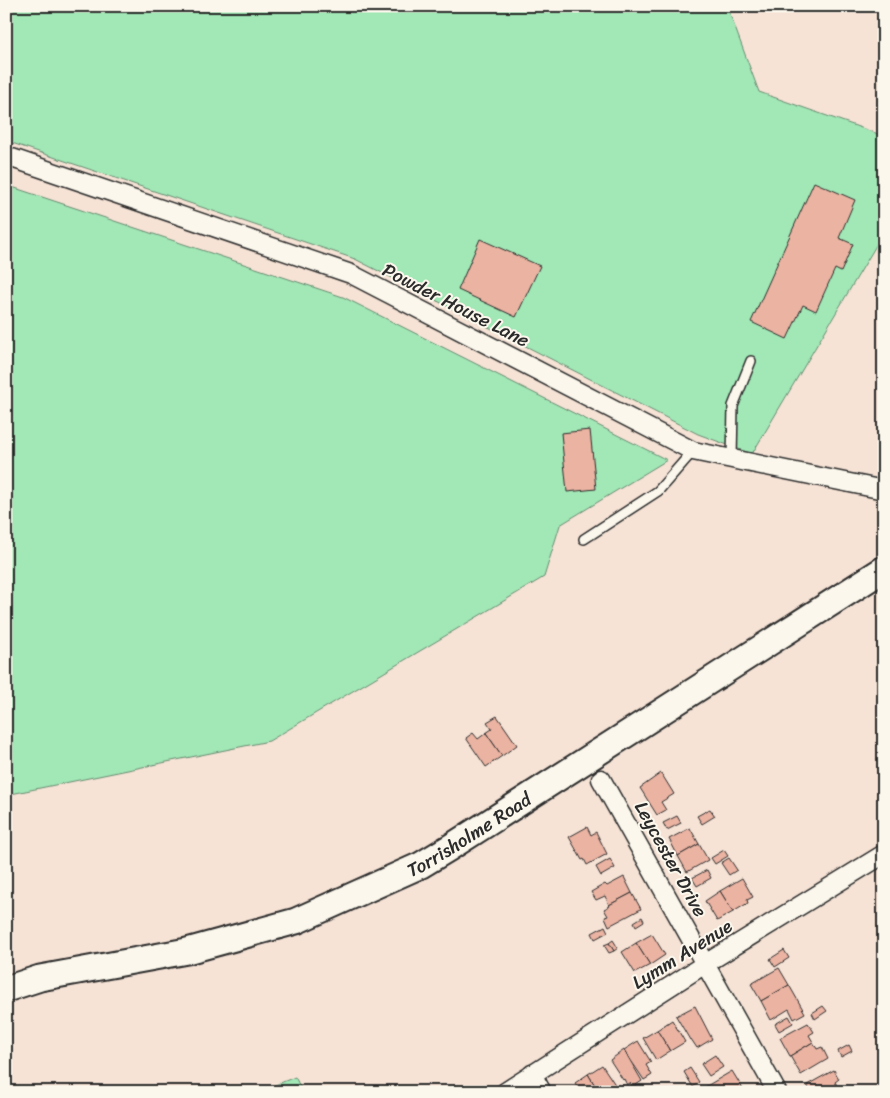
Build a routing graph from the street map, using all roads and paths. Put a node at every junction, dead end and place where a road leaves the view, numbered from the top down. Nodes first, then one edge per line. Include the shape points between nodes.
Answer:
1 (6, 156) edge
2 (751, 361) dead end
3 (693, 450) junction
4 (732, 459) junction
5 (884, 490) edge
6 (584, 539) dead end
7 (884, 568) edge
8 (601, 779) dead end
9 (882, 861) edge
10 (705, 964) junction
11 (6, 989) edge
12 (532, 1074) junction
13 (505, 1092) edge
14 (542, 1092) edge
15 (776, 1092) edge

1 - 3 street, Powder House Lane via 351,274
2 - 4 lane via 733,406
3 - 4 street, Powder House Lane
3 - 6 lane via 658,491
4 - 5 street, Powder House Lane
7 - 11 main road, Torrisholme Road via 421,864 296,921 187,950 40,978
8 - 10 street, Leycester Drive
9 - 10 street, Lymm Avenue
10 - 12 street, Lymm Avenue
10 - 15 street, Leycester Drive
12 - 13 street, Lymm Avenue
12 - 14 street

